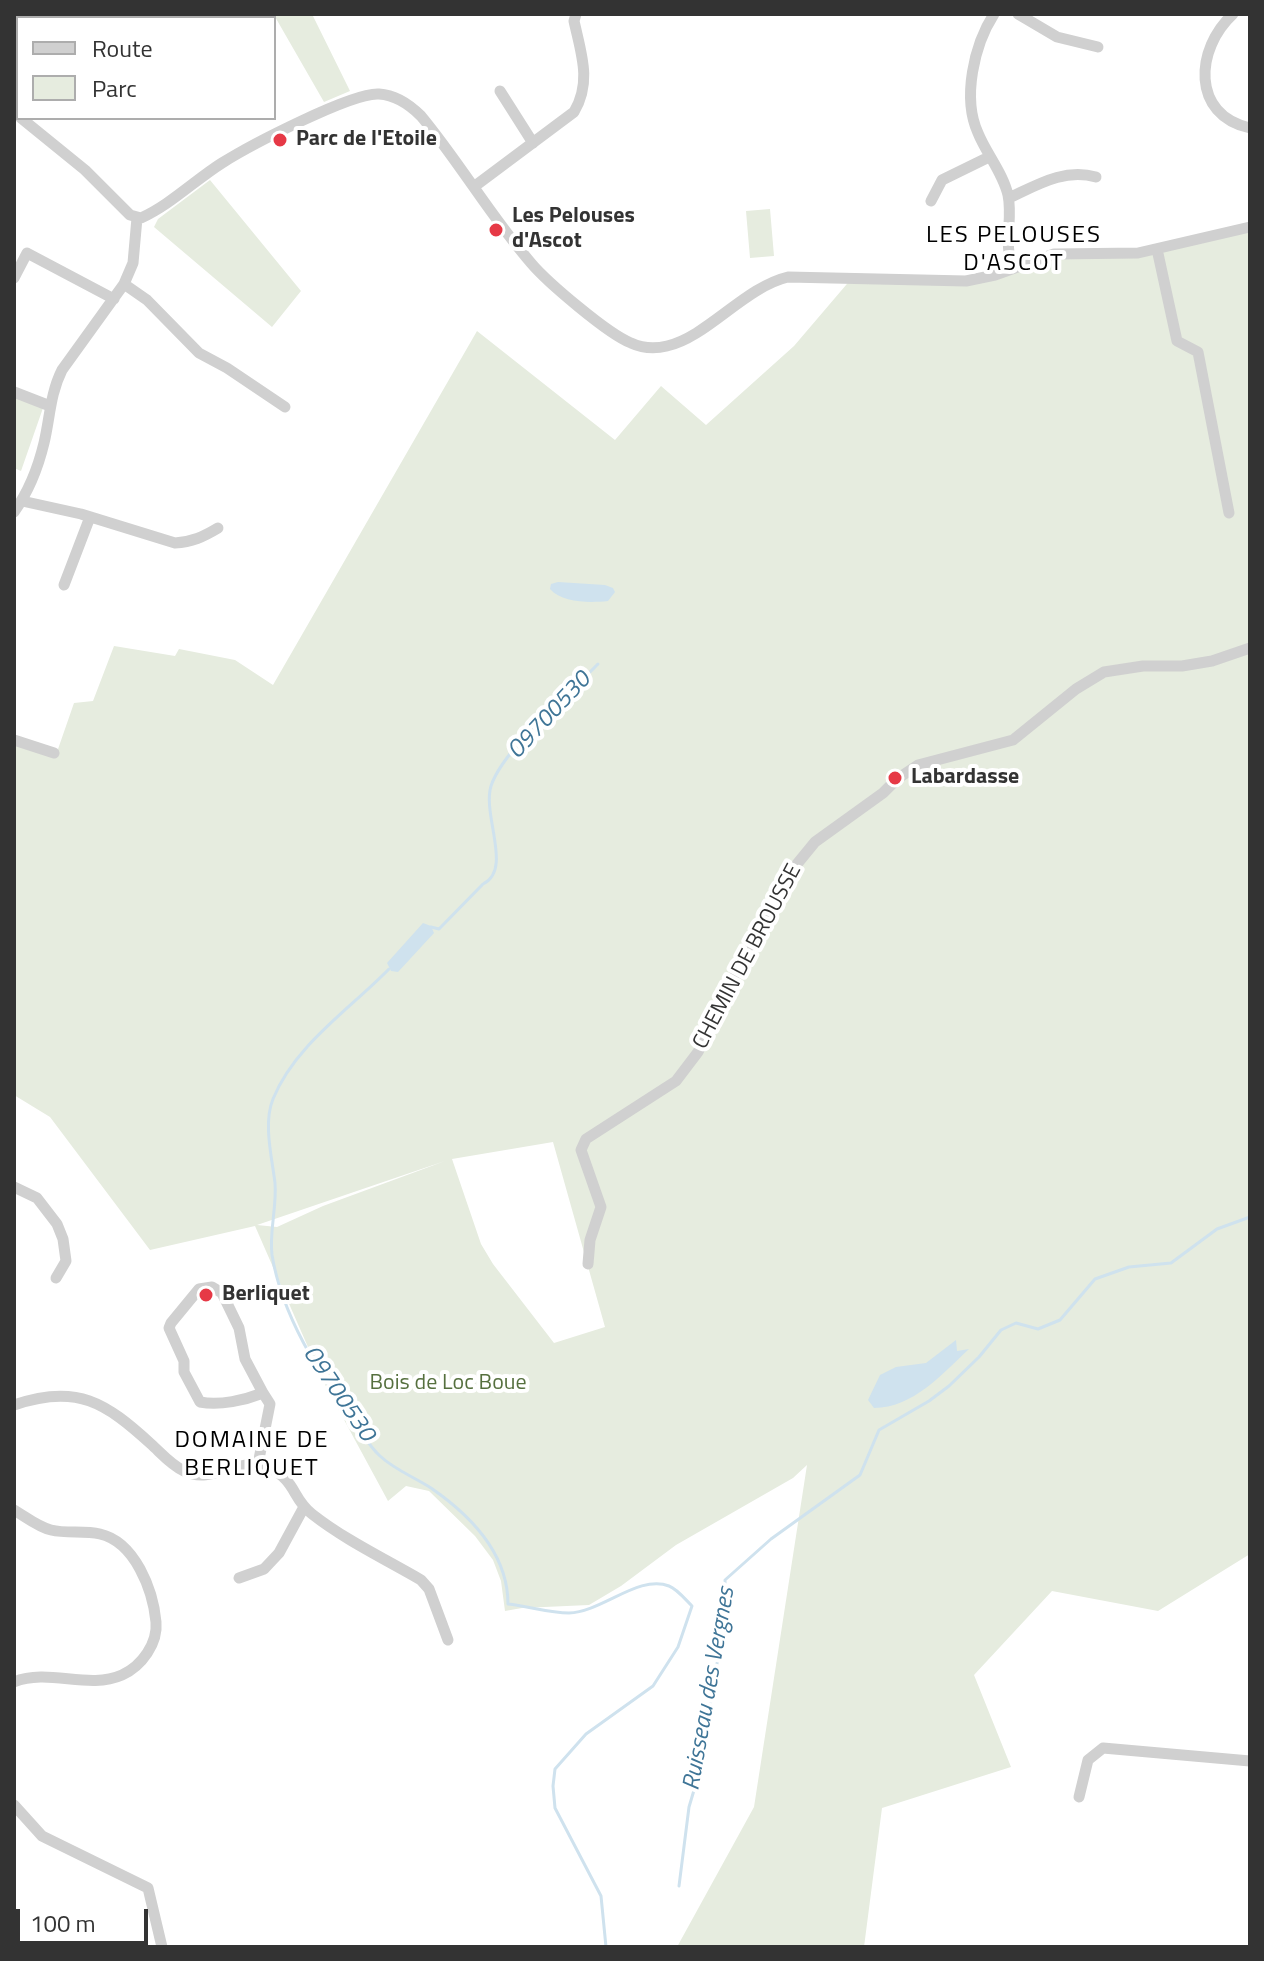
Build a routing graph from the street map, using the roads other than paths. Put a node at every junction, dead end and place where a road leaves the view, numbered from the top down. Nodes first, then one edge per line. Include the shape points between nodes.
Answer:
1 (576, 14) edge
2 (994, 14) edge
3 (1018, 14) edge
4 (1233, 14) edge
5 (1098, 47) dead end
6 (500, 91) dead end
7 (24, 120) edge
8 (1250, 128) edge
9 (533, 143) junction
10 (989, 157) junction
11 (1096, 177) dead end
12 (475, 186) junction
13 (1009, 198) junction
14 (931, 201) dead end
15 (137, 218) junction
16 (1250, 227) edge
17 (1157, 249) junction
18 (1013, 268) junction
19 (14, 278) edge
20 (124, 284) junction
21 (114, 299) junction
22 (14, 392) edge
23 (50, 406) junction
24 (285, 407) dead end
25 (22, 501) junction
26 (1231, 506) dead end
27 (14, 512) edge
28 (90, 517) junction
29 (218, 528) dead end
30 (64, 585) dead end
31 (1250, 648) edge
32 (14, 740) edge
33 (54, 753) dead end
34 (14, 1187) edge
35 (588, 1264) dead end
36 (56, 1278) dead end
37 (263, 1393) junction
38 (14, 1405) edge
39 (258, 1464) junction
40 (304, 1507) junction
41 (14, 1510) edge
42 (239, 1578) dead end
43 (448, 1640) dead end
44 (14, 1682) edge
45 (1250, 1761) edge
46 (1079, 1797) dead end
47 (14, 1805) edge
48 (162, 1947) edge

1 - 9 street via 584,89 574,112
2 - 10 street via 978,50 971,103
3 - 5 street via 1057,37
4 - 8 street via 1211,42 1205,81 1217,110
6 - 9 street
7 - 15 street
9 - 12 street
10 - 13 street
10 - 14 street via 942,180
11 - 13 street via 1064,175
12 - 15 street via 403,100 357,96 221,163
12 - 18 street via 541,275 615,334 642,347 683,340 788,277 955,281
13 - 18 street via 1008,257
15 - 20 street via 133,263
16 - 17 street
17 - 18 street via 1118,255 1061,253
17 - 26 street via 1175,337 1198,352
19 - 21 street via 27,253
20 - 21 street
20 - 24 street via 199,353
21 - 23 street via 62,370
22 - 23 street
23 - 25 street via 45,441
25 - 27 street
25 - 28 street
28 - 29 street via 175,543
28 - 30 street
31 - 35 street, CHEMIN DE BROUSSE via 1182,666 1104,672 1013,740 918,765 815,842 788,875 698,1052 676,1081 586,1139 581,1150 601,1207
32 - 33 street
34 - 36 street via 37,1198 57,1224 66,1261
37 - 37 street via 211,1403 196,1397 169,1328 199,1289 212,1287 222,1293
37 - 39 street via 270,1404
38 - 39 street via 52,1397 92,1401 117,1413 180,1470 197,1475
39 - 40 street via 290,1482
40 - 42 street via 279,1553 264,1569
40 - 43 street via 421,1580
41 - 44 street via 49,1530 101,1534 122,1546 138,1565 155,1605 157,1630 146,1658 122,1675 99,1680 39,1676
45 - 46 street via 1103,1748 1088,1760
47 - 48 street via 42,1836 148,1888

